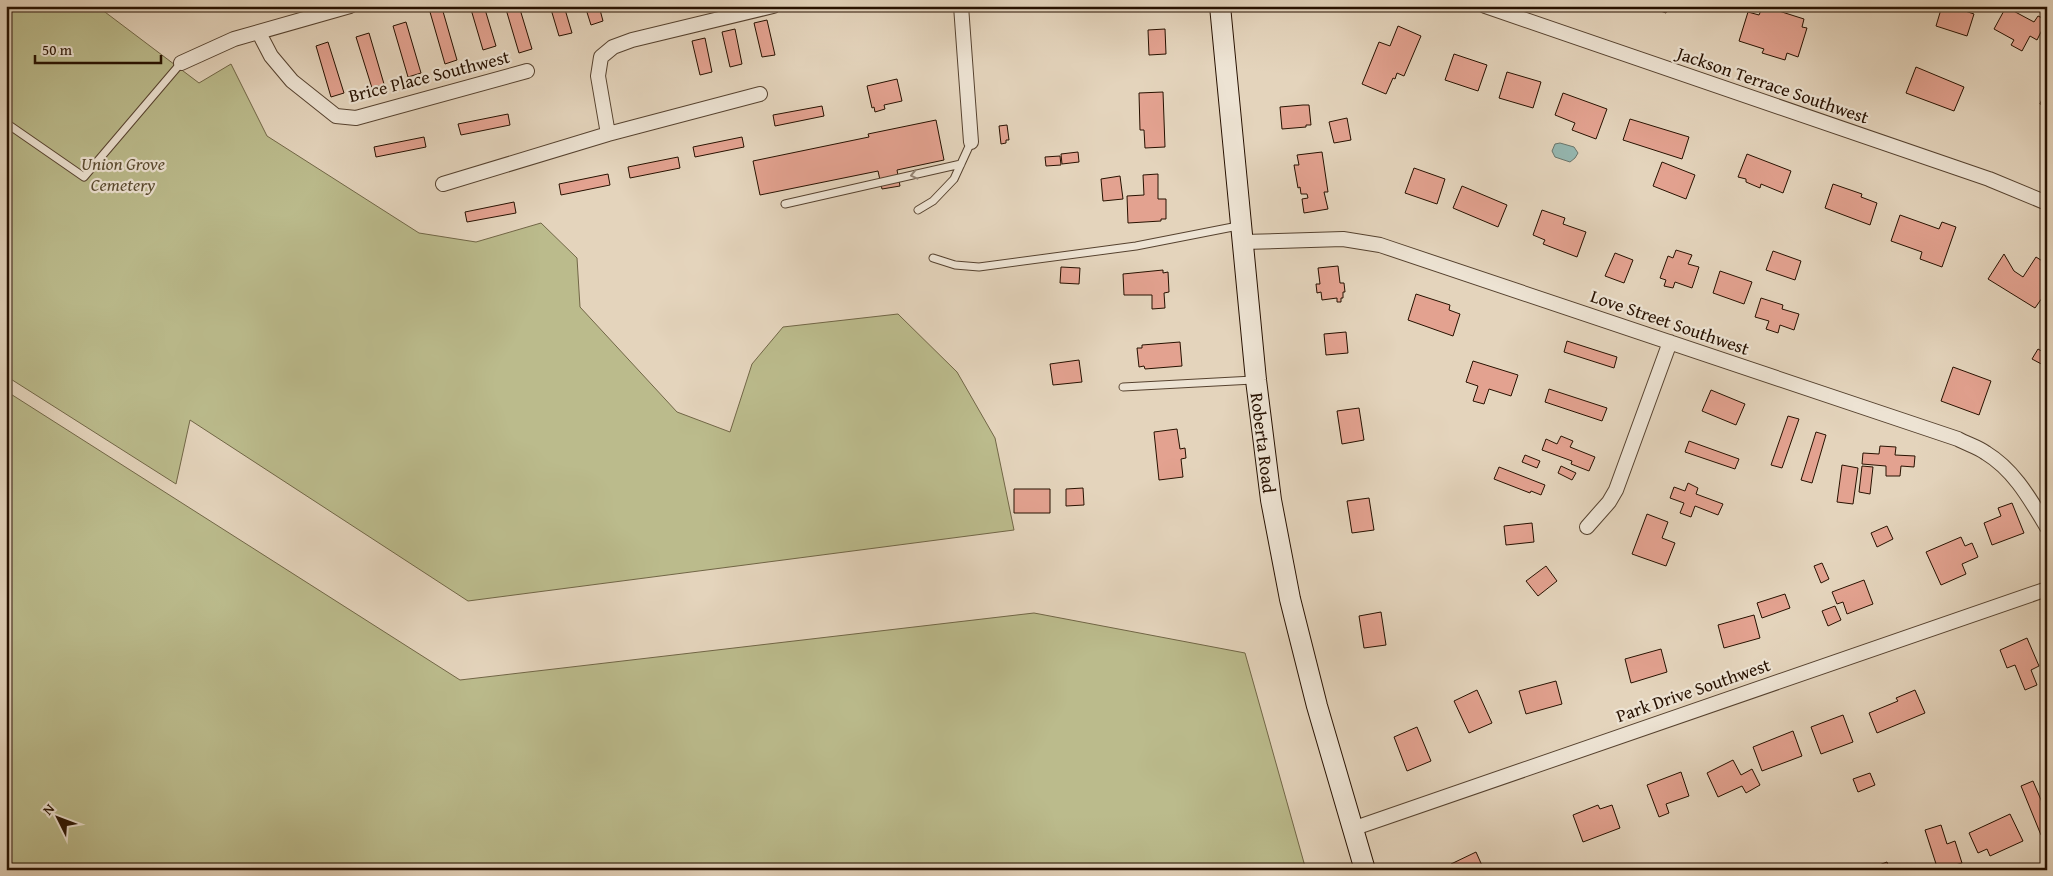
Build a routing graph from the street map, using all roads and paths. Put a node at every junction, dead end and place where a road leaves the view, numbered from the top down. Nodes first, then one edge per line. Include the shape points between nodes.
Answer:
1 (350, 6) edge
2 (773, 6) edge
3 (961, 6) edge
4 (1220, 6) edge
5 (1485, 6) edge
6 (259, 33) junction
7 (181, 63) joint
8 (527, 71) dead end
9 (760, 94) dead end
10 (6, 124) edge
11 (608, 134) junction
12 (972, 142) joint
13 (961, 164) junction
14 (443, 184) dead end
15 (2047, 203) edge
16 (785, 204) dead end
17 (918, 210) dead end
18 (1242, 234) junction
19 (933, 258) dead end
20 (1670, 342) junction
21 (1256, 380) junction
22 (1123, 387) dead end
23 (1587, 527) dead end
24 (2047, 527) edge
25 (2047, 588) edge
26 (1352, 829) junction
27 (1364, 870) edge

1 - 6 street
2 - 11 street via 613,47 601,58 598,76
3 - 12 street
4 - 18 street, Roberta Road
5 - 15 street, Jackson Terrace Southwest via 1989,179
6 - 7 street via 234,39
6 - 8 street, Brice Place Southwest via 271,56 292,81 336,116 356,118
7 - 10 lane via 84,177
9 - 11 street
11 - 14 street
12 - 13 lane
13 -> 16 lane
13 - 17 lane via 954,180 933,201
18 - 19 lane via 979,267 955,265
18 - 20 street, Love Street Southwest via 1343,239 1380,245
18 - 21 street, Roberta Road
20 - 23 street via 1616,490
20 - 24 street, Love Street Southwest via 1958,439 1986,453 2008,471
21 - 22 lane
21 - 26 street, Roberta Road via 1271,500 1290,599
25 - 26 street, Park Drive Southwest
26 - 27 street, Roberta Road

